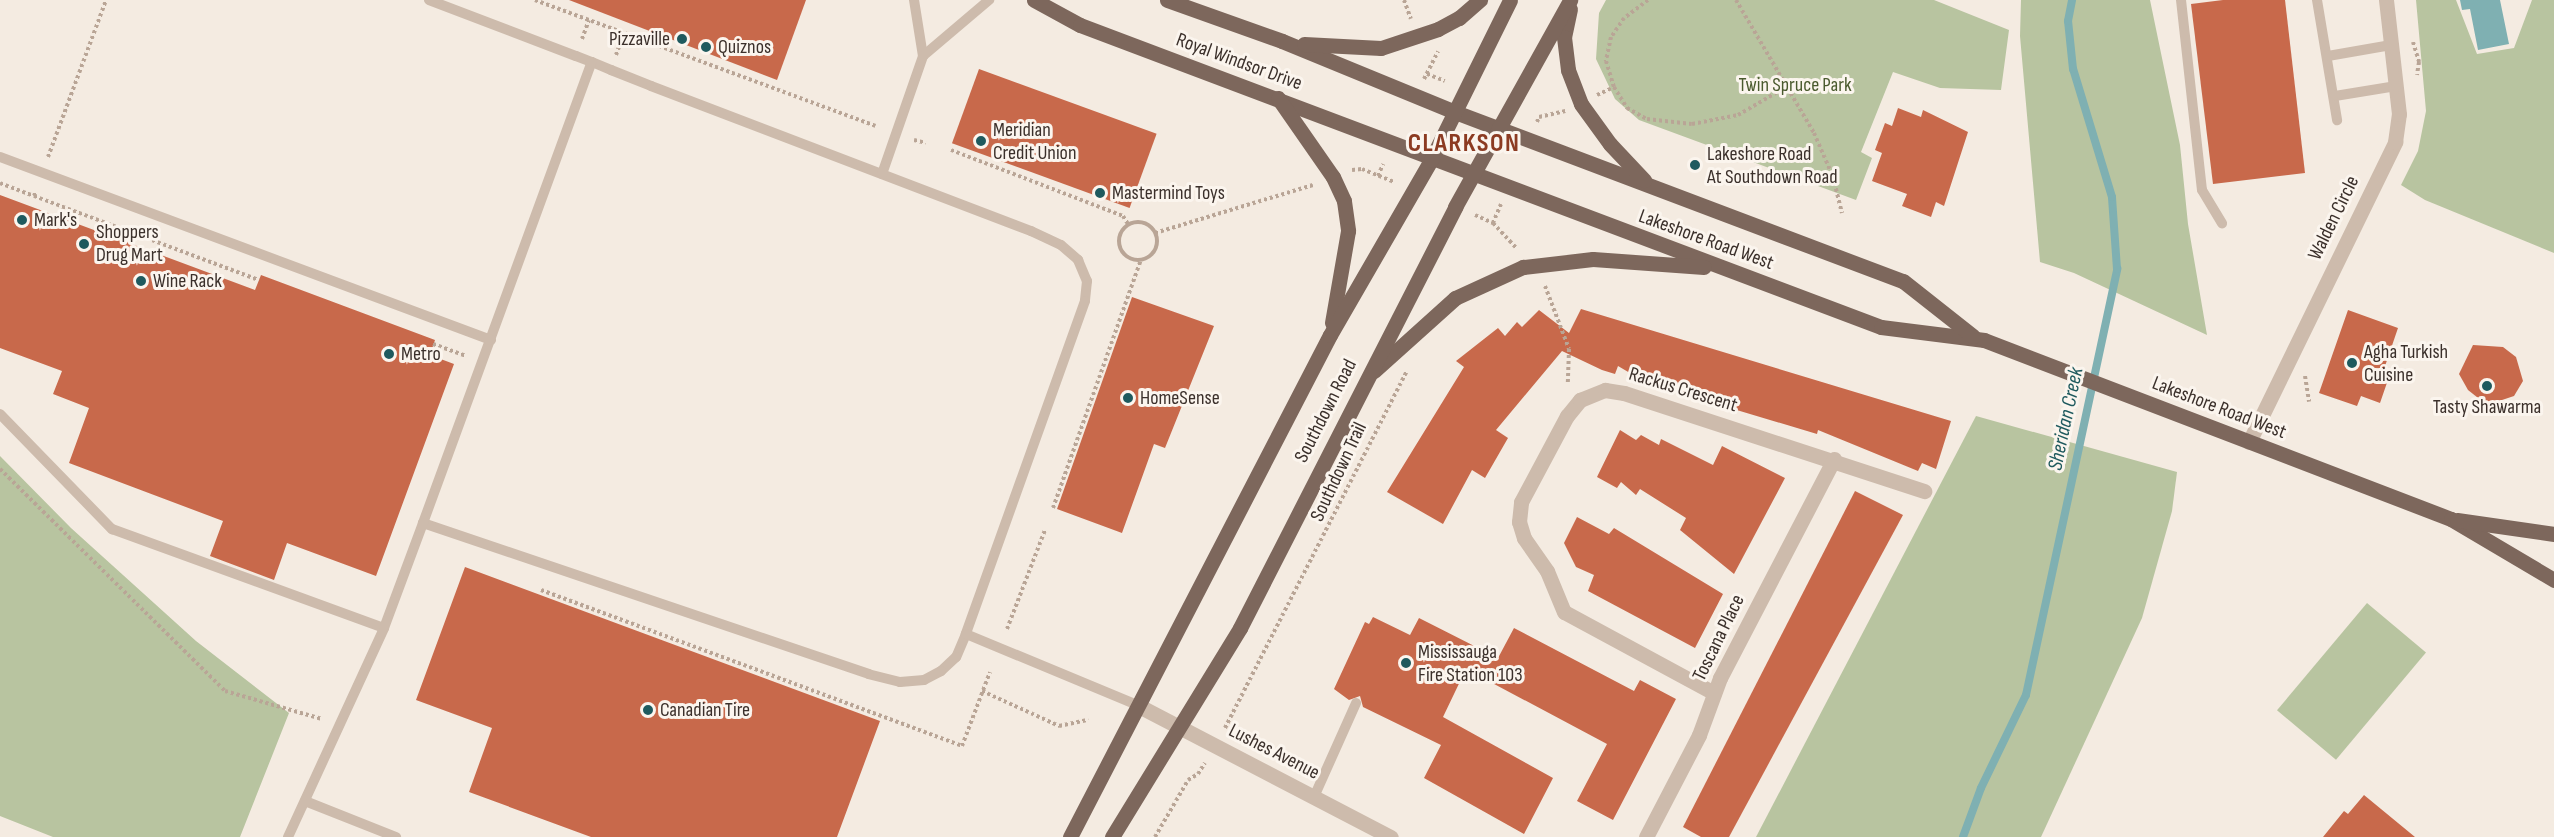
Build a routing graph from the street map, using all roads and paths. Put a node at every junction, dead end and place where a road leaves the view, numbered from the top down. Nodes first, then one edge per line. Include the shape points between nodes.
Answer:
1 (106, 0) edge
2 (429, 0) edge
3 (535, 0) edge
4 (914, 0) edge
5 (988, 0) edge
6 (1034, 0) edge
7 (1167, 0) edge
8 (1480, 0) edge
9 (1510, 0) edge
10 (1571, 0) edge
11 (1648, 0) edge
12 (1736, 0) edge
13 (2181, 0) edge
14 (2317, 0) edge
15 (2386, 0) edge
16 (590, 20) junction
17 (624, 33) junction
18 (1282, 41) junction
19 (580, 44) dead end
20 (2391, 45) junction
21 (1440, 48) dead end
22 (923, 56) junction
23 (2328, 56) junction
24 (615, 57) dead end
25 (592, 62) junction
26 (1427, 74) junction
27 (1445, 81) dead end
28 (1423, 83) dead end
29 (1614, 87) junction
30 (1786, 87) junction
31 (2396, 87) junction
32 (1596, 96) dead end
33 (2335, 96) junction
34 (1278, 98) junction
35 (1568, 110) dead end
36 (1455, 112) junction
37 (1530, 113) dead end
38 (1539, 117) junction
39 (2337, 120) dead end
40 (875, 126) dead end
41 (1498, 128) junction
42 (1534, 128) dead end
43 (914, 140) dead end
44 (926, 143) dead end
45 (951, 150) dead end
46 (0, 157) edge
47 (48, 158) dead end
48 (1431, 160) junction
49 (1383, 164) dead end
50 (1346, 171) dead end
51 (882, 174) junction
52 (1472, 175) junction
53 (1378, 176) junction
54 (1394, 182) dead end
55 (0, 183) edge
56 (1319, 183) dead end
57 (1648, 185) junction
58 (1501, 203) dead end
59 (1842, 213) dead end
60 (1475, 215) dead end
61 (1492, 223) junction
62 (2222, 223) dead end
63 (1128, 224) junction
64 (1155, 233) junction
65 (1520, 255) dead end
66 (1141, 260) junction
67 (1722, 269) junction
68 (259, 280) dead end
69 (1545, 286) dead end
70 (1330, 334) junction
71 (1973, 336) junction
72 (491, 340) junction
73 (433, 344) dead end
74 (467, 352) dead end
75 (1413, 360) dead end
76 (1367, 377) junction
77 (1567, 392) dead end
78 (0, 414) edge
79 (2249, 442) junction
80 (1834, 459) junction
81 (0, 470) edge
82 (1924, 491) dead end
83 (1053, 508) dead end
84 (2451, 519) junction
85 (423, 523) junction
86 (1045, 530) dead end
87 (2554, 534) edge
88 (2554, 580) edge
89 (541, 590) dead end
90 (384, 628) junction
91 (1007, 629) dead end
92 (966, 634) junction
93 (990, 672) dead end
94 (982, 691) junction
95 (1714, 693) junction
96 (1356, 703) dead end
97 (1137, 705) junction
98 (1088, 720) dead end
99 (1230, 720) dead end
100 (340, 724) junction
101 (1179, 727) junction
102 (1207, 760) dead end
103 (1314, 797) junction
104 (304, 801) junction
105 (288, 837) edge
106 (396, 837) edge
107 (1070, 837) edge
108 (1112, 837) edge
109 (1155, 837) edge
110 (1391, 837) edge
111 (1646, 837) edge

1 - 47 path
2 - 25 lane
3 - 16 path
4 - 22 lane
5 - 22 lane
6 - 34 main road, Royal Windsor Drive via 1080,25
7 - 18 main road, Royal Windsor Drive
8 - 18 main road via 1438,29 1381,48 1340,49
9 - 36 main road, Southdown Road
10 - 41 main road, Southdown Road
10 - 57 main road via 1564,37 1568,70 1581,104 1610,144
11 - 29 path via 1624,18 1611,37 1606,61
12 - 30 path
13 - 62 lane via 2202,190
14 - 23 lane
15 - 20 street, Walden Circle
16 - 17 path
16 - 19 path
17 - 24 path
17 - 40 path
18 - 36 main road, Royal Windsor Drive
20 - 23 lane
20 - 31 street, Walden Circle
21 - 26 path
22 - 51 lane
23 - 33 lane
25 - 51 lane
25 - 72 lane
26 - 27 path
26 - 28 path
29 - 30 path via 1627,108 1647,119 1692,124 1738,115
29 - 32 path
30 - 59 path via 1833,177
31 - 33 lane
31 - 79 street, Walden Circle via 2398,124 2391,150
33 - 39 lane
34 - 48 main road, Royal Windsor Drive
34 - 70 main road via 1333,177 1344,201 1348,231
35 - 38 path
36 - 41 main road, Royal Windsor Drive
36 - 48 main road, Southdown Road
37 - 38 path
38 - 42 path
41 - 52 main road, Southdown Road
41 - 57 main road, Lakeshore Road West
43 - 44 path
45 - 63 path via 1124,216
46 - 72 lane
48 - 52 main road, Lakeshore Road West
48 - 70 main road, Southdown Road
49 - 53 path
50 - 53 path via 1362,169
51 - 92 lane via 1061,244 1078,260 1087,281 1085,301
52 - 67 main road, Lakeshore Road West
52 - 76 main road, Southdown Road
53 - 54 path
55 - 68 path
56 - 64 path
57 - 71 main road, Lakeshore Road West via 1903,280
58 - 61 path
60 - 61 path
61 - 65 path via 1512,240
63 - 64 path via 1140,221
63 - 66 path via 1119,234 1119,247 1127,258
64 - 66 path via 1155,250
66 - 83 path
67 - 71 main road, Lakeshore Road West via 1881,327
67 - 76 main road via 1593,259 1523,267 1455,298
69 - 77 path via 1569,348
70 - 97 main road, Southdown Road
71 - 79 main road, Lakeshore Road West
72 - 85 lane
73 - 74 path via 466,357
75 - 99 path, Southdown Trail via 1367,443 1329,531
76 - 101 main road, Southdown Road via 1240,628
78 - 90 lane via 112,529
79 - 84 main road, Lakeshore Road West
80 - 82 street, Rackus Crescent
80 - 95 street, Toscana Place
80 - 95 street, Rackus Crescent via 1605,390 1574,406 1521,502 1519,522 1524,538 1547,571 1564,612
81 - 100 path via 225,691
84 - 87 main road, Lakeshore Road West
84 - 88 main road, Lakeshore Road West
85 - 90 lane
85 - 92 lane via 900,682 924,680 941,671 956,657
86 - 91 path
89 - 94 path via 962,746
90 - 100 lane
92 - 97 lane
93 - 94 path
94 - 98 path via 1059,726
95 - 111 street, Toscana Place via 1699,735
96 - 103 lane
97 - 101 street, Lushes Avenue
97 - 107 main road, Southdown Road
100 - 104 lane
101 - 103 street, Lushes Avenue
101 - 108 main road, Southdown Road
102 - 109 path via 1198,774 1188,780
103 - 110 street, Lushes Avenue
104 - 105 lane
104 - 106 lane

